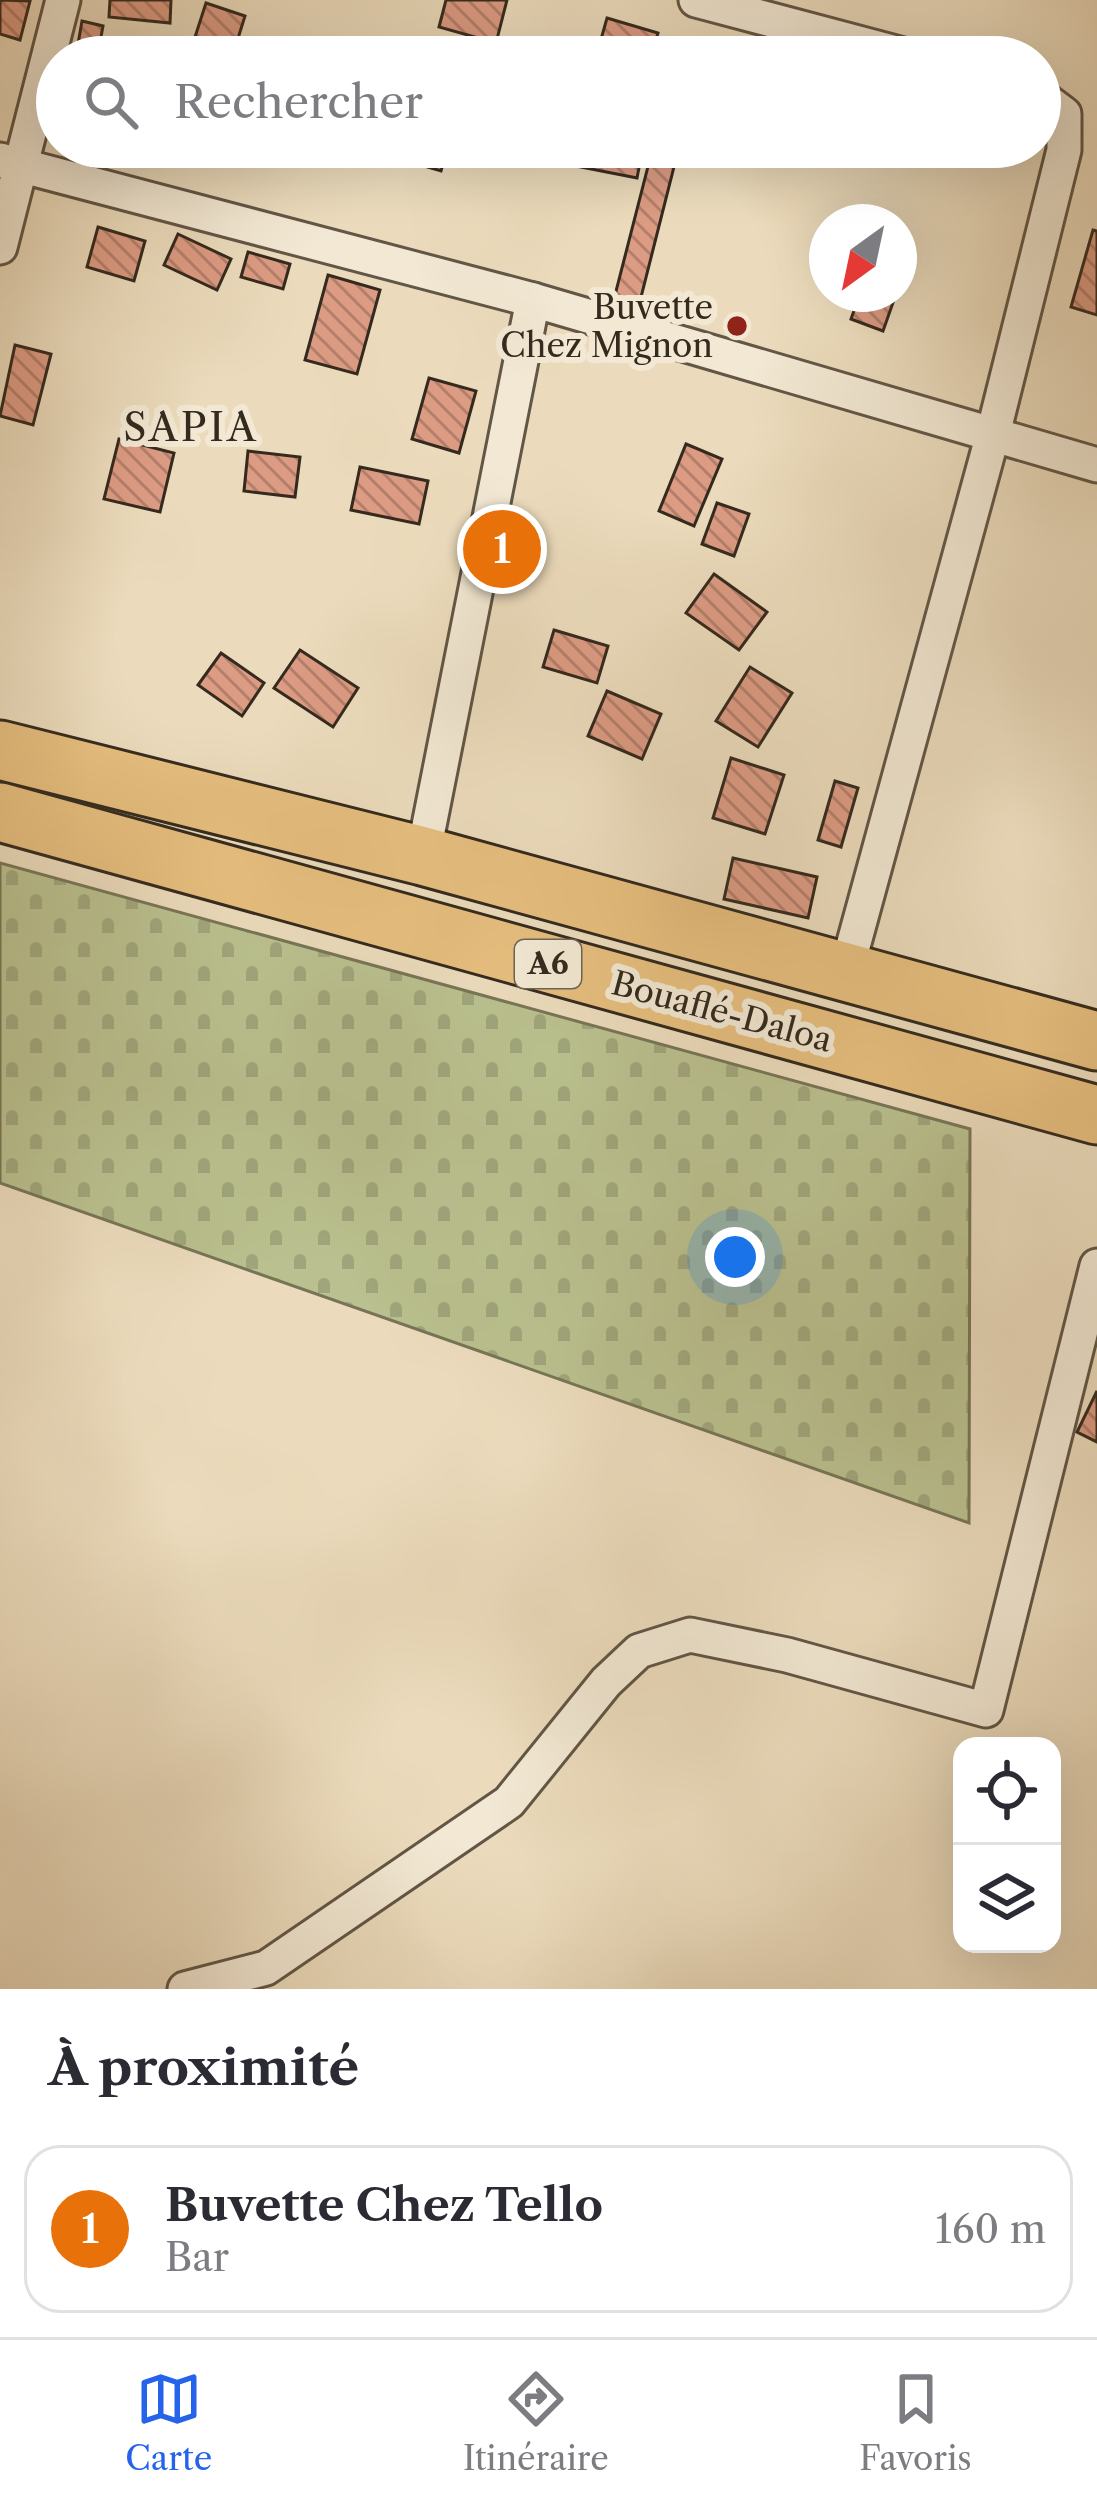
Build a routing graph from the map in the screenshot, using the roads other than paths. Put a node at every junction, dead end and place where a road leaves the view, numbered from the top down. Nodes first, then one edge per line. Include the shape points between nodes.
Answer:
1 (63, 0) edge
2 (696, 0) edge
3 (51, 36) edge
4 (832, 36) edge
5 (36, 83) edge
6 (1061, 112) edge
7 (1061, 162) edge
8 (10, 163) edge
9 (1060, 168) edge
10 (0, 247) edge
11 (533, 300) junction
12 (993, 434) junction
13 (1097, 465) edge
14 (0, 750) edge
15 (0, 812) edge
16 (423, 856) junction
17 (846, 972) junction
18 (1097, 1041) edge
19 (1097, 1115) edge
20 (1097, 1266) edge
21 (185, 1989) edge

1 - 3 street
2 - 4 street
5 - 8 street
6 - 7 street
8 - 10 street
8 - 11 street
9 - 12 street
11 - 12 street
11 - 16 street
12 - 13 street
12 - 17 street
14 - 16 highway, A6
15 - 19 highway, Bouaflé-Daloa / A6
16 - 17 highway, A6
17 - 18 highway, A6
20 - 21 street via 986,1710 690,1635 640,1651 508,1802 266,1968

